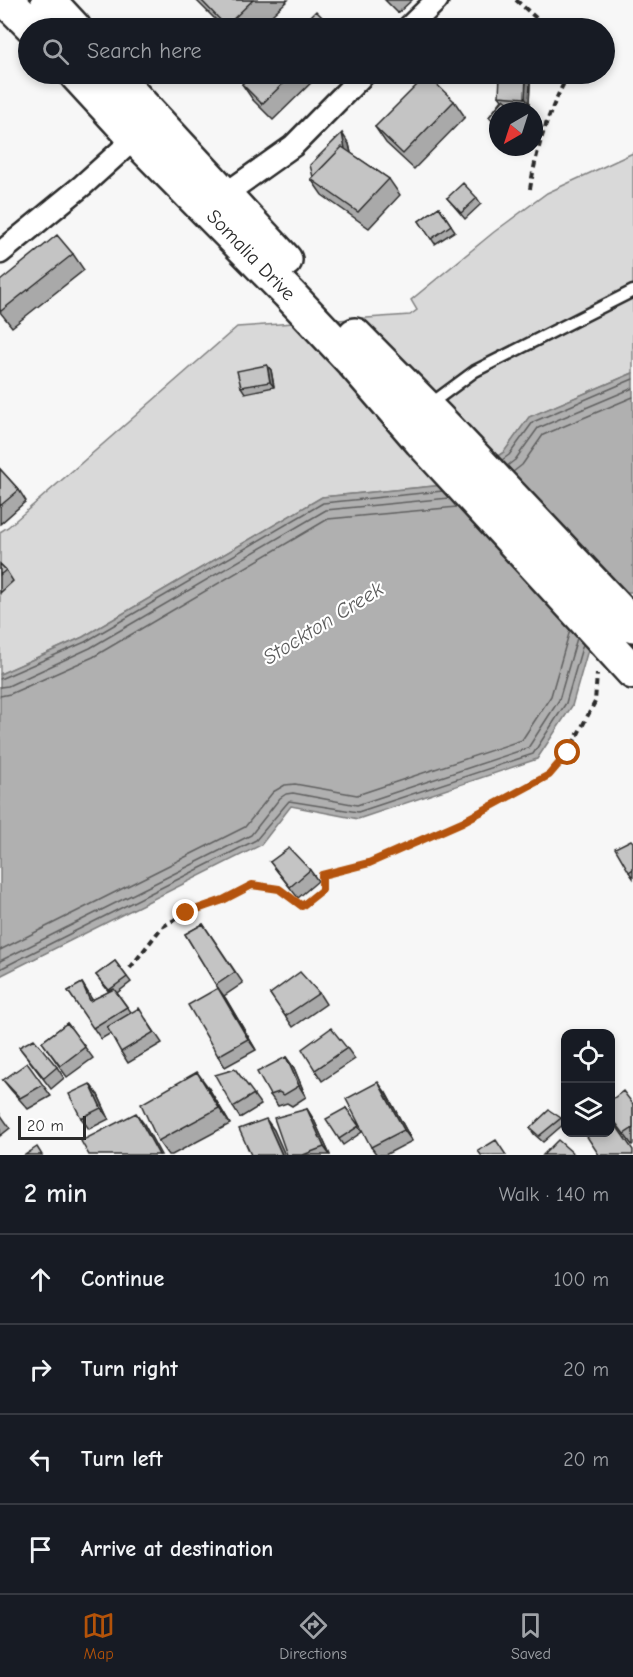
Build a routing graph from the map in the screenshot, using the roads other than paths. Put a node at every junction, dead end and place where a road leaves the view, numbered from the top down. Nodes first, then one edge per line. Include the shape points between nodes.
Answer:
1 (6, 0) edge
2 (437, 0) edge
3 (48, 8) edge
4 (61, 18) edge
5 (418, 18) edge
6 (85, 84) edge
7 (122, 84) edge
8 (354, 84) edge
9 (135, 138) junction
10 (224, 195) junction
11 (0, 253) edge
12 (633, 291) edge
13 (428, 422) junction
14 (628, 620) edge
15 (633, 672) edge

1 - 3 main road
2 - 5 street
3 - 4 main road
6 - 9 main road, Somalia Drive
7 - 10 main road, Somalia Drive
8 - 10 street via 292,146
9 - 11 street
9 - 13 main road, Somalia Drive via 352,361
10 - 13 main road, Somalia Drive
12 - 13 lane via 474,371
13 - 14 main road
13 - 15 main road via 601,638

